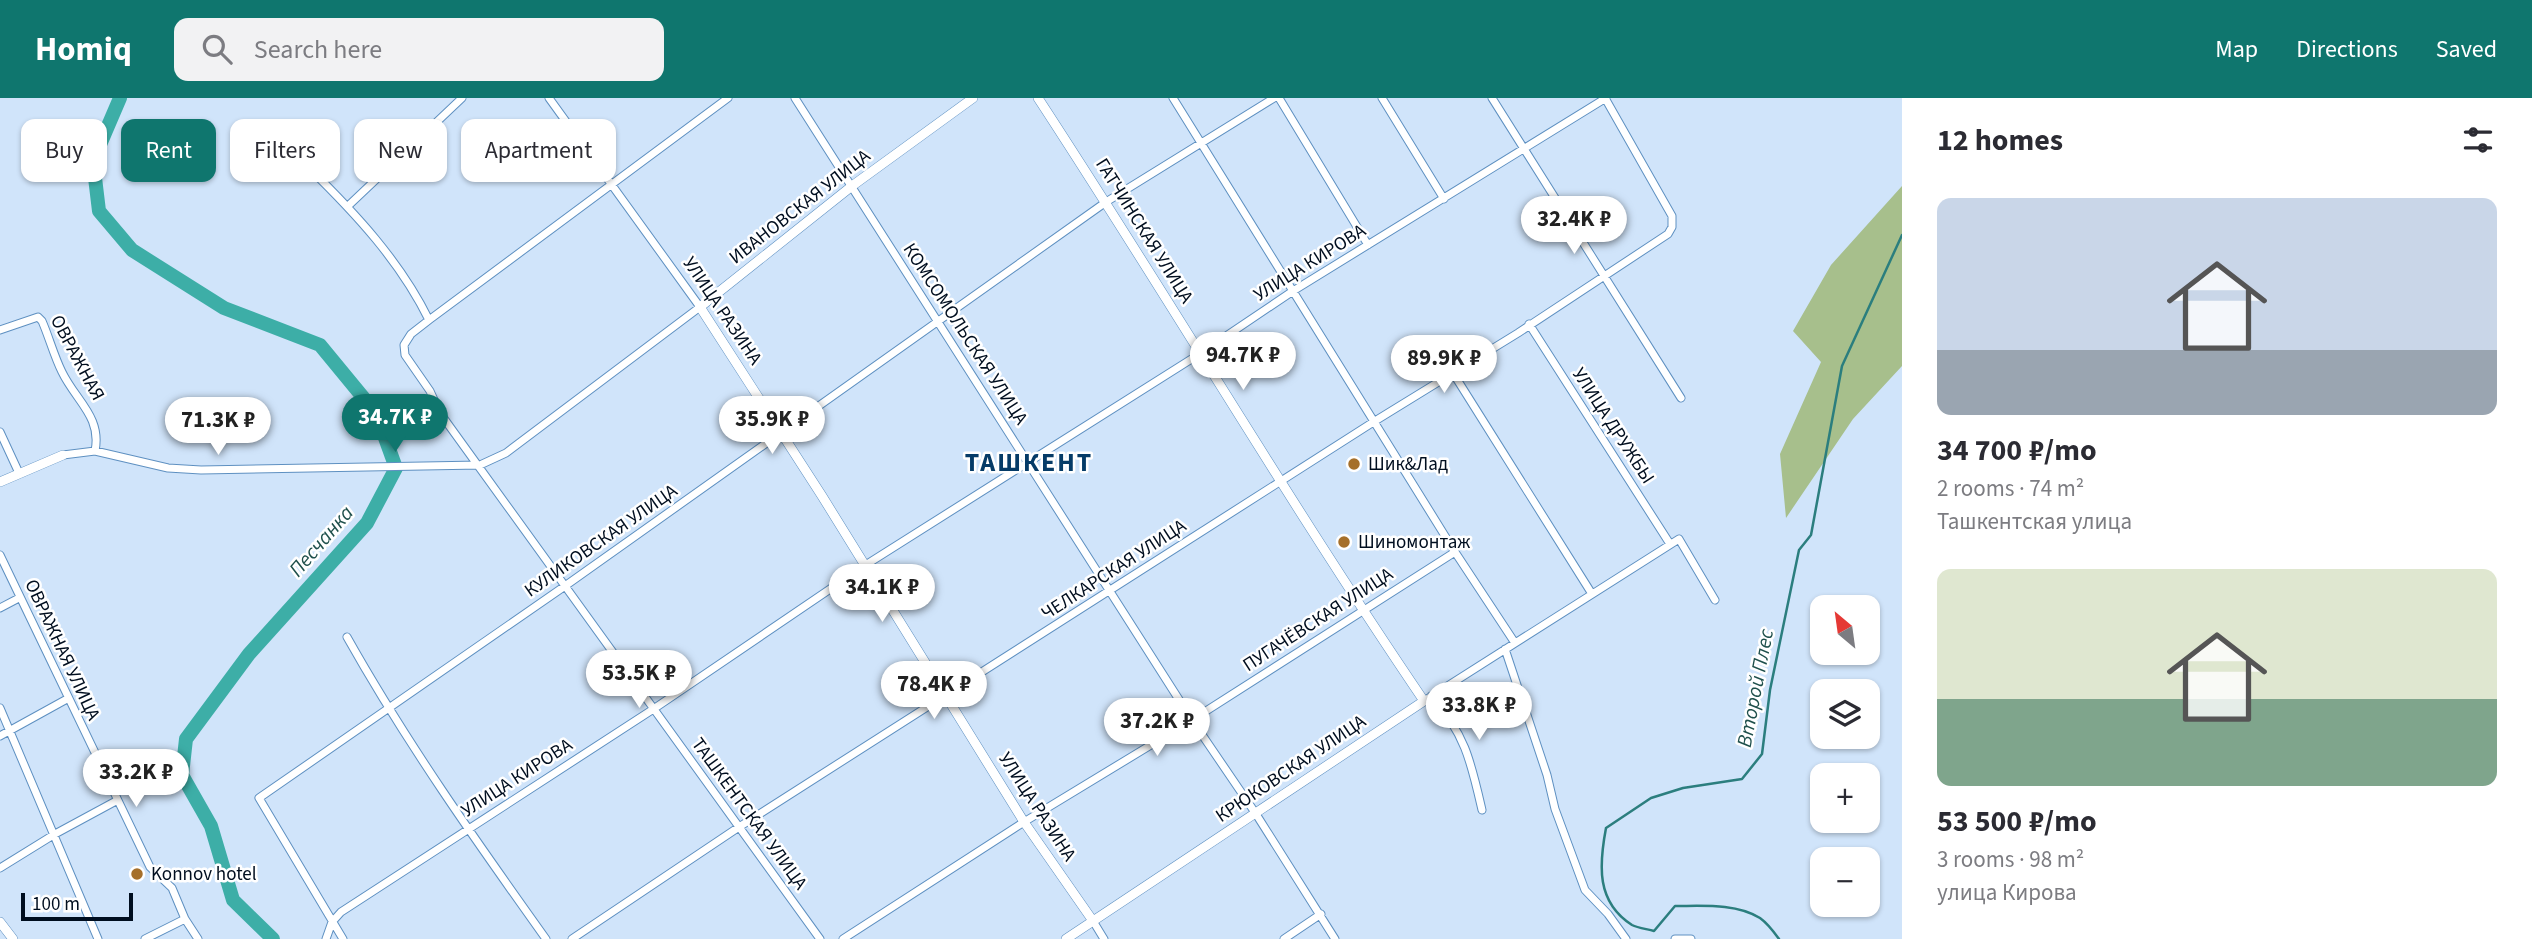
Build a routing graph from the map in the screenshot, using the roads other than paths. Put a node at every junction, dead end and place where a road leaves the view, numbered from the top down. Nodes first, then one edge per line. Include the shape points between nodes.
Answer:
1 (463, 98) edge
2 (549, 98) edge
3 (728, 98) edge
4 (795, 98) edge
5 (972, 98) edge
6 (1038, 98) edge
7 (1173, 98) edge
8 (1274, 98) edge
9 (1279, 98) edge
10 (1382, 98) edge
11 (1492, 98) edge
12 (1605, 98) edge
13 (1200, 143) junction
14 (1525, 149) junction
15 (324, 182) edge
16 (611, 184) junction
17 (852, 186) junction
18 (1444, 199) junction
19 (1106, 202) junction
20 (348, 206) junction
21 (1368, 245) junction
22 (1602, 275) junction
23 (1293, 291) junction
24 (700, 307) junction
25 (429, 320) junction
26 (938, 321) junction
27 (1529, 324) junction
28 (0, 330) edge
29 (1201, 353) junction
30 (1453, 373) junction
31 (1681, 398) dead end
32 (1375, 421) junction
33 (0, 432) edge
34 (781, 432) junction
35 (95, 451) junction
36 (63, 455) joint
37 (1029, 462) junction
38 (480, 465) junction
39 (19, 473) junction
40 (0, 482) edge
41 (1281, 482) junction
42 (1670, 544) junction
43 (1455, 552) junction
44 (0, 555) edge
45 (864, 566) junction
46 (565, 586) junction
47 (1110, 592) junction
48 (1592, 594) junction
49 (19, 598) junction
50 (1715, 600) dead end
51 (0, 608) edge
52 (1362, 610) junction
53 (347, 637) dead end
54 (1515, 643) junction
55 (1505, 649) junction
56 (946, 697) junction
57 (67, 699) junction
58 (1427, 699) junction
59 (0, 708) edge
60 (387, 708) junction
61 (655, 708) junction
62 (1192, 720) junction
63 (10, 731) junction
64 (0, 736) edge
65 (116, 801) junction
66 (1482, 810) dead end
67 (1256, 814) junction
68 (1024, 822) junction
69 (739, 827) junction
70 (468, 830) junction
71 (55, 834) junction
72 (0, 868) edge
73 (1321, 914) junction
74 (185, 919) junction
75 (0, 922) edge
76 (332, 922) junction
77 (1093, 922) junction
78 (13, 939) edge
79 (98, 939) edge
80 (145, 939) edge
81 (198, 939) edge
82 (326, 939) edge
83 (344, 939) edge
84 (545, 939) edge
85 (572, 939) edge
86 (820, 939) edge
87 (843, 939) edge
88 (1066, 939) edge
89 (1104, 939) edge
90 (1284, 939) edge
91 (1335, 939) edge
92 (1626, 939) edge
93 (1675, 939) edge
94 (1690, 939) edge

1 - 20 street
2 - 16 street, УЛИЦА РАЗИНА
3 - 16 street
4 - 17 street, КОМСОМОЛЬСКАЯ УЛИЦА
5 - 17 street, ИВАНОВСКАЯ УЛИЦА
6 - 19 street, ГАТЧИНСКАЯ УЛИЦА
7 - 13 street
8 - 13 street, КУЛИКОВСКАЯ УЛИЦА
9 - 21 street
10 - 18 street
11 - 14 street
12 - 14 street, УЛИЦА КИРОВА
12 - 22 street, ЧЕЛКАРСКАЯ УЛИЦА via 1672,216 1672,227 1668,234
13 - 19 street, КУЛИКОВСКАЯ УЛИЦА
13 - 23 street
14 - 18 street, УЛИЦА КИРОВА
14 - 22 street
15 - 20 street
16 - 24 street, УЛИЦА РАЗИНА
16 - 25 street
17 - 24 street, ИВАНОВСКАЯ УЛИЦА
17 - 26 street, КОМСОМОЛЬСКАЯ УЛИЦА
18 - 21 street, УЛИЦА КИРОВА
19 - 26 street, КУЛИКОВСКАЯ УЛИЦА
19 - 29 street, ГАТЧИНСКАЯ УЛИЦА
20 - 25 street via 396,265
21 - 23 street, УЛИЦА КИРОВА
22 - 27 street, ЧЕЛКАРСКАЯ УЛИЦА
22 - 31 street
23 - 29 street, УЛИЦА КИРОВА
23 - 32 street
24 - 34 street, УЛИЦА РАЗИНА
24 - 38 street, ИВАНОВСКАЯ УЛИЦА via 506,453
25 - 38 street, ТАШКЕНТСКАЯ УЛИЦА via 411,334 404,345 405,355 440,413
26 - 34 street, КУЛИКОВСКАЯ УЛИЦА
26 - 37 street, КОМСОМОЛЬСКАЯ УЛИЦА
27 - 30 street, ЧЕЛКАРСКАЯ УЛИЦА
27 - 42 street, УЛИЦА ДРУЖБЫ
28 - 35 street, ОВРАЖНАЯ via 32,317 42,321 62,373 96,425
29 - 37 street, УЛИЦА КИРОВА
29 - 41 street, ГАТЧИНСКАЯ УЛИЦА
30 - 32 street, ЧЕЛКАРСКАЯ УЛИЦА
30 - 48 street
32 - 41 street, ЧЕЛКАРСКАЯ УЛИЦА
32 - 43 street
33 - 39 street
34 - 45 street, УЛИЦА РАЗИНА
34 - 46 street, КУЛИКОВСКАЯ УЛИЦА
35 - 36 street
35 - 38 street via 169,468 201,470
36 - 39 street
37 - 45 street, УЛИЦА КИРОВА
37 - 47 street, КОМСОМОЛЬСКАЯ УЛИЦА
38 - 46 street, ТАШКЕНТСКАЯ УЛИЦА
39 - 40 street
41 - 47 street, ЧЕЛКАРСКАЯ УЛИЦА
41 - 52 street, ГАТЧИНСКАЯ УЛИЦА
42 - 48 street, КРЮКОВСКАЯ УЛИЦА
42 - 50 street, КРЮКОВСКАЯ УЛИЦА via 1679,539
43 - 52 street, ПУГАЧЁВСКАЯ УЛИЦА
43 - 54 street
44 - 49 street, ОВРАЖНАЯ УЛИЦА
45 - 56 street, УЛИЦА РАЗИНА
45 - 61 street, УЛИЦА КИРОВА
46 - 60 street, КУЛИКОВСКАЯ УЛИЦА
46 - 61 street, ТАШКЕНТСКАЯ УЛИЦА
47 - 56 street, ЧЕЛКАРСКАЯ УЛИЦА
47 - 62 street, КОМСОМОЛЬСКАЯ УЛИЦА
48 - 54 street, КРЮКОВСКАЯ УЛИЦА
49 - 51 street
49 - 57 street, ОВРАЖНАЯ УЛИЦА
52 - 58 street, ГАТЧИНСКАЯ УЛИЦА
52 - 62 street, ПУГАЧЁВСКАЯ УЛИЦА
53 - 60 street
54 - 55 street, КРЮКОВСКАЯ УЛИЦА
55 - 58 street, КРЮКОВСКАЯ УЛИЦА
55 - 92 street via 1555,809 1586,890
56 - 68 street, УЛИЦА РАЗИНА
56 - 69 street, ЧЕЛКАРСКАЯ УЛИЦА
57 - 63 street
57 - 65 street, ОВРАЖНАЯ УЛИЦА
58 - 66 street, ГАТЧИНСКАЯ УЛИЦА via 1453,724 1465,745
58 - 67 street, КРЮКОВСКАЯ УЛИЦА
59 - 63 street
60 - 70 street
60 - 76 street, КУЛИКОВСКАЯ УЛИЦА via 259,798
61 - 69 street, ТАШКЕНТСКАЯ УЛИЦА
61 - 70 street, УЛИЦА КИРОВА
62 - 67 street, КОМСОМОЛЬСКАЯ УЛИЦА
62 - 68 street, ПУГАЧЁВСКАЯ УЛИЦА
63 - 64 street
63 - 71 street
65 - 71 street
65 - 74 street, ОВРАЖНАЯ УЛИЦА via 150,867 172,888
67 - 73 street, КОМСОМОЛЬСКАЯ УЛИЦА
67 - 77 street, КРЮКОВСКАЯ УЛИЦА
68 - 77 street, УЛИЦА РАЗИНА
68 - 87 street, ПУГАЧЁВСКАЯ УЛИЦА
69 - 85 street, ЧЕЛКАРСКАЯ УЛИЦА
69 - 86 street, ТАШКЕНТСКАЯ УЛИЦА
70 - 76 street, УЛИЦА КИРОВА
70 - 84 street
71 - 72 street
71 - 79 street
73 - 90 street
73 - 91 street, КОМСОМОЛЬСКАЯ УЛИЦА
74 - 80 street
74 - 81 street, ОВРАЖНАЯ УЛИЦА
75 - 78 street
76 - 82 street
76 - 83 street
77 - 88 street, КРЮКОВСКАЯ УЛИЦА
77 - 89 street, УЛИЦА РАЗИНА
93 - 94 street

